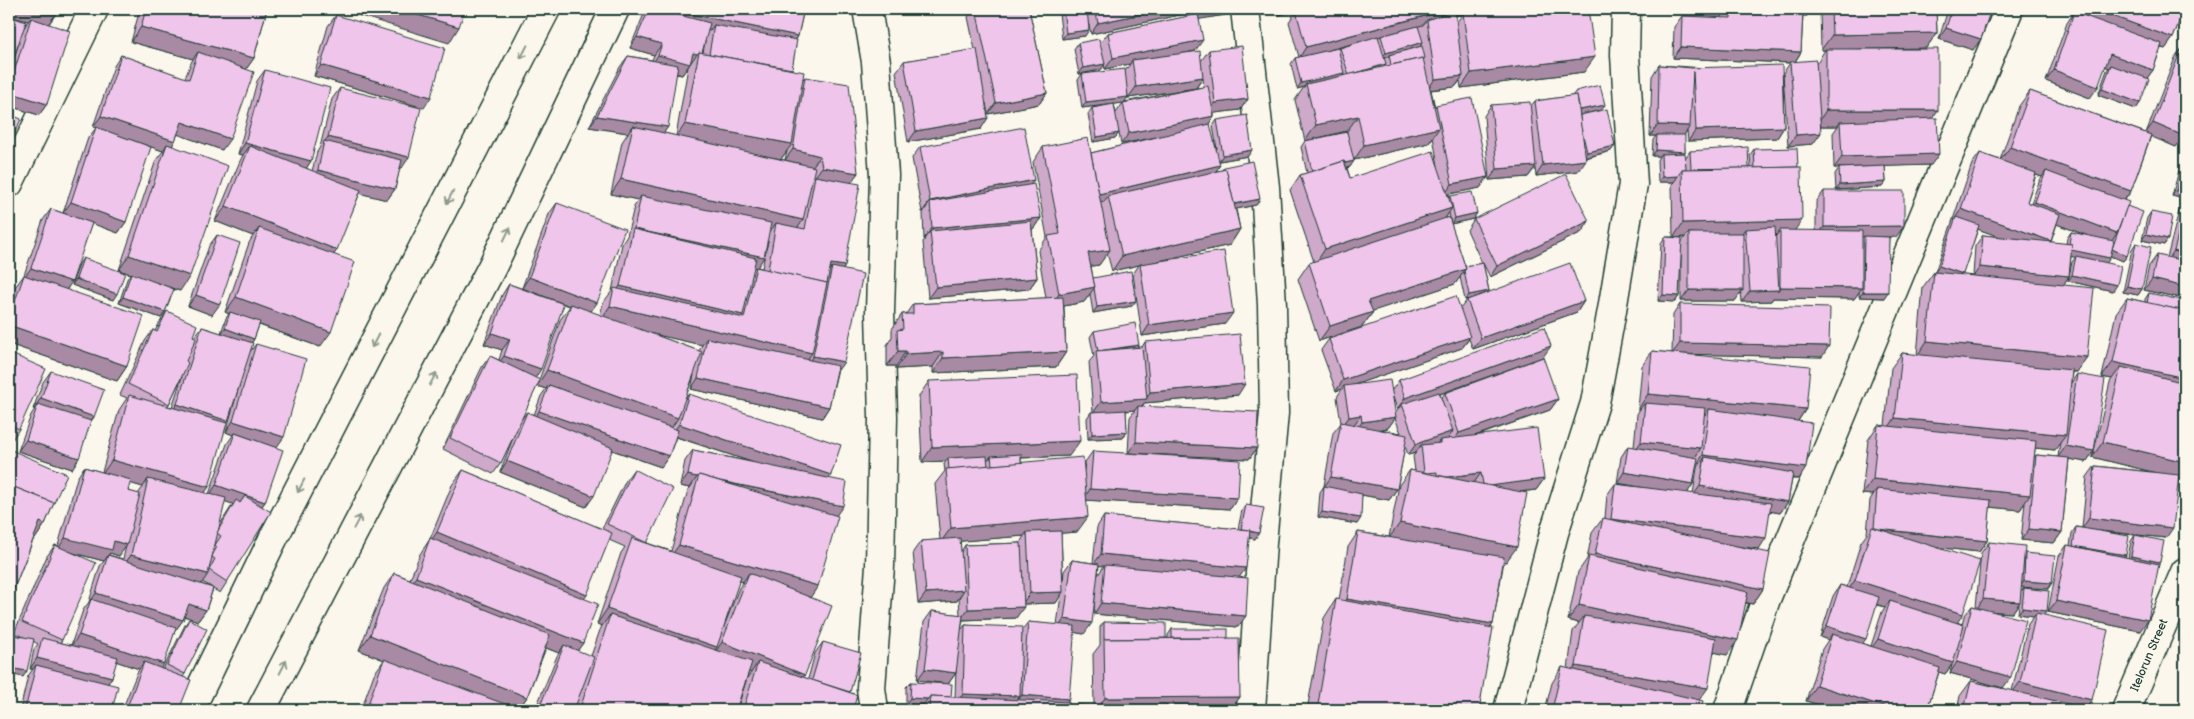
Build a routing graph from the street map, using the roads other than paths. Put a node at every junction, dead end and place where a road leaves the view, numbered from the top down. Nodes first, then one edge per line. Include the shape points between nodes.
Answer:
1 (94, 9) edge
2 (546, 9) edge
3 (615, 9) edge
4 (868, 9) edge
5 (1245, 9) edge
6 (1626, 9) edge
7 (2009, 9) edge
8 (9, 183) edge
9 (2185, 572) edge
10 (190, 710) edge
11 (260, 710) edge
12 (874, 710) edge
13 (1251, 710) edge
14 (1508, 710) edge
15 (1728, 710) edge
16 (2126, 710) edge

1 - 8 street
2 -> 10 street via 273,539
11 -> 3 street via 493,265
4 - 12 street via 876,62 884,175 880,312 884,417 880,566 871,688
5 - 13 street via 1265,187 1274,413
6 - 14 street via 1625,55 1633,184 1612,310 1595,403 1554,534
7 - 15 street via 1766,599
9 - 16 street, Itelorun Street

